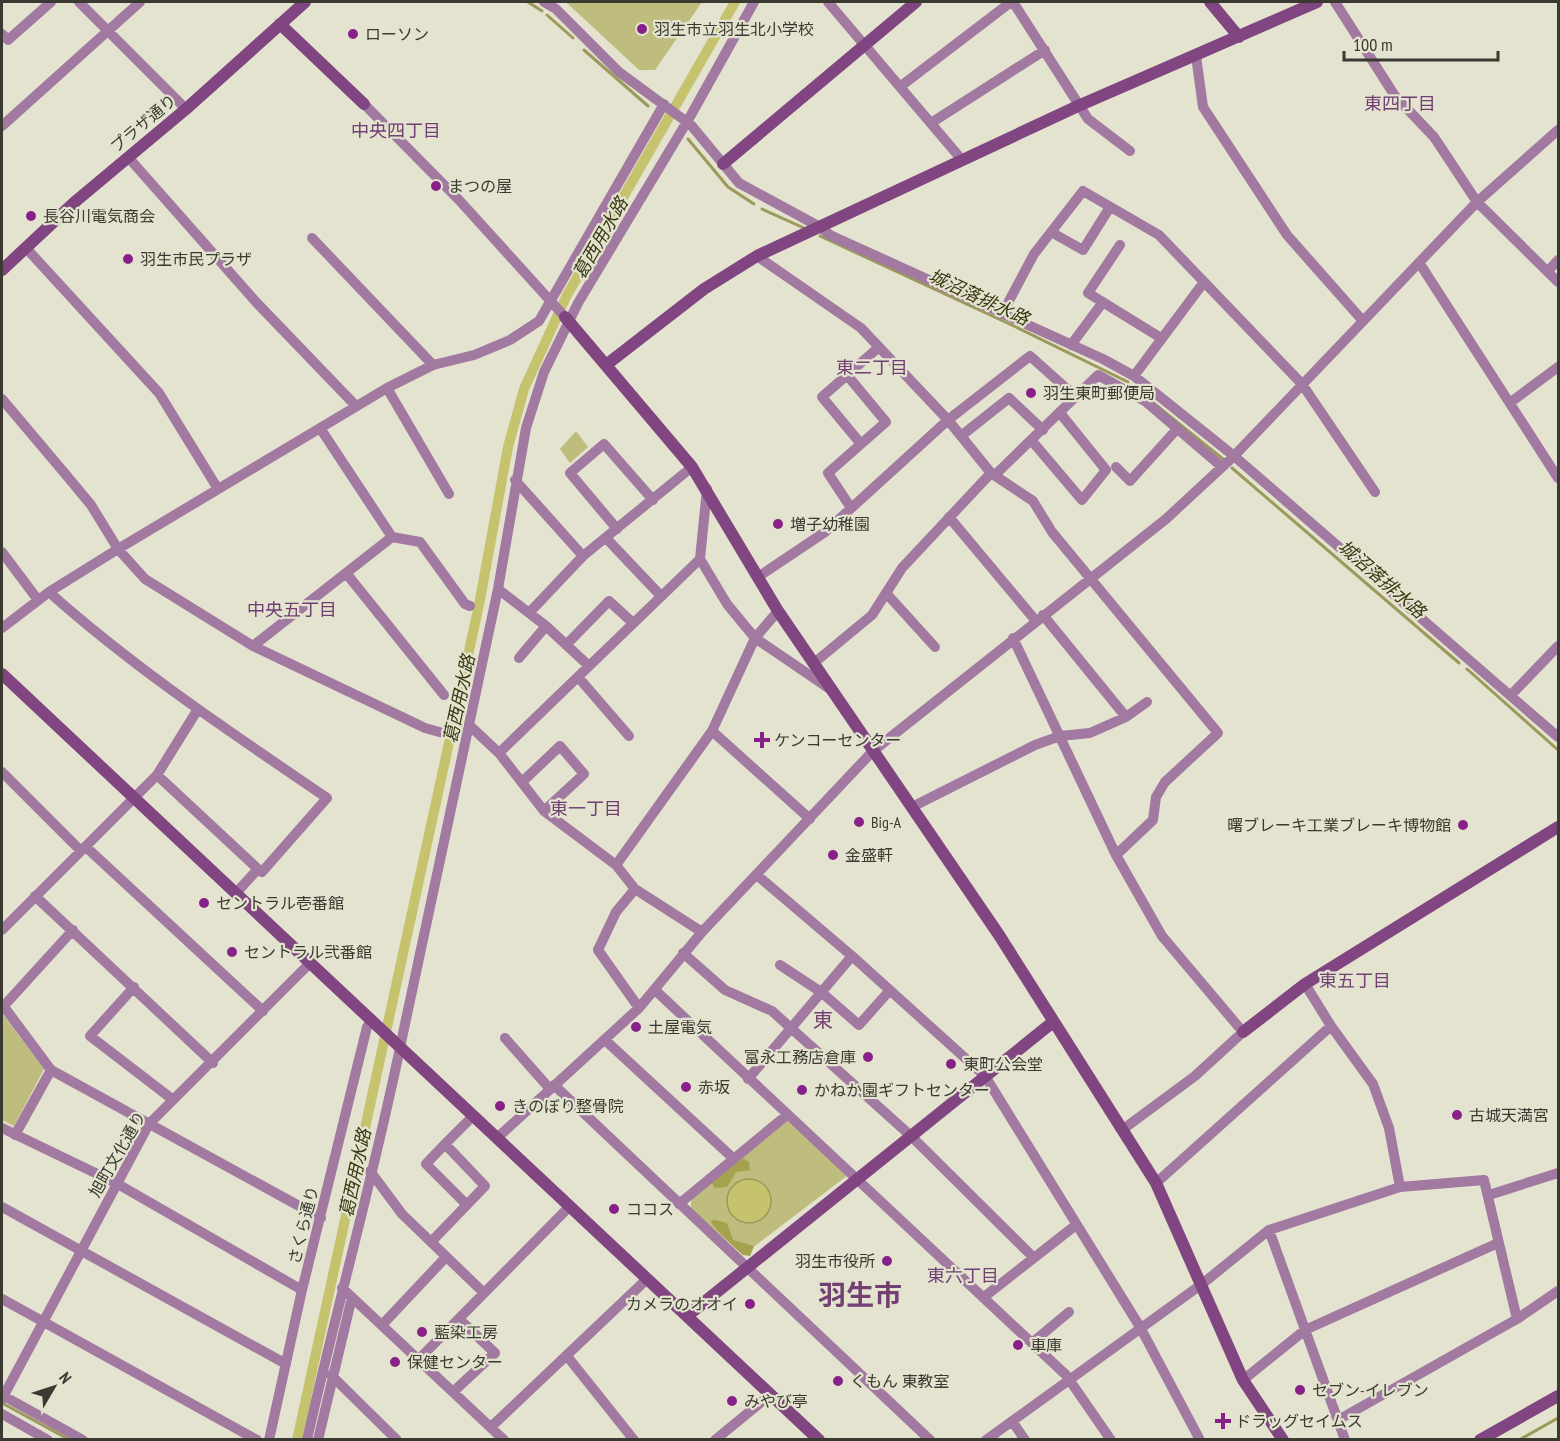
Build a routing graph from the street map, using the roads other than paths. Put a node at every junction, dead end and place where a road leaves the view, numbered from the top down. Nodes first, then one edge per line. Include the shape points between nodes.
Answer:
1 (51, 2) edge
2 (79, 2) edge
3 (140, 2) edge
4 (305, 2) edge
5 (544, 2) edge
6 (754, 2) edge
7 (828, 2) edge
8 (916, 2) edge
9 (1012, 2) edge
10 (1210, 2) edge
11 (1317, 2) edge
12 (1335, 2) edge
13 (280, 24) junction
14 (106, 31) junction
15 (2, 34) edge
16 (1239, 37) junction
17 (866, 44) junction
18 (1045, 50) junction
19 (1196, 56) junction
20 (901, 86) junction
21 (364, 104) joint
22 (665, 105) junction
23 (1078, 106) junction
24 (186, 109) junction
25 (685, 119) junction
26 (931, 123) junction
27 (2, 126) edge
28 (1558, 130) edge
29 (1130, 151) dead end
30 (128, 157) junction
31 (962, 160) junction
32 (723, 164) junction
33 (1477, 202) junction
34 (1110, 207) junction
35 (820, 227) junction
36 (1051, 232) junction
37 (312, 238) dead end
38 (1120, 245) dead end
39 (27, 248) junction
40 (757, 256) junction
41 (1558, 260) edge
42 (1420, 264) junction
43 (2, 270) edge
44 (1548, 271) junction
45 (1204, 282) junction
46 (1558, 282) edge
47 (550, 301) junction
48 (1103, 302) junction
49 (1002, 314) junction
50 (567, 319) junction
51 (1363, 321) junction
52 (1161, 338) junction
53 (1071, 345) junction
54 (879, 347) junction
55 (433, 365) junction
56 (606, 365) junction
57 (1558, 367) edge
58 (847, 375) junction
59 (1134, 376) junction
60 (1302, 384) junction
61 (387, 388) junction
62 (1076, 397) junction
63 (2, 399) edge
64 (1511, 402) junction
65 (356, 406) junction
66 (1060, 413) junction
67 (948, 420) junction
68 (320, 428) junction
69 (1177, 429) junction
70 (1044, 430) junction
71 (961, 436) junction
72 (1032, 441) junction
73 (861, 444) junction
74 (1234, 456) junction
75 (693, 467) junction
76 (1116, 467) dead end
77 (1222, 467) junction
78 (993, 473) junction
79 (1558, 478) edge
80 (516, 480) junction
81 (218, 489) junction
82 (708, 489) junction
83 (1375, 492) dead end
84 (450, 494) dead end
85 (653, 500) junction
86 (851, 508) junction
87 (949, 518) junction
88 (617, 529) junction
89 (392, 537) junction
90 (606, 538) junction
91 (118, 549) junction
92 (2, 552) edge
93 (583, 556) junction
94 (700, 559) junction
95 (346, 573) junction
96 (758, 578) junction
97 (1092, 578) junction
98 (498, 589) junction
99 (49, 592) junction
100 (886, 593) junction
101 (661, 596) junction
102 (39, 600) junction
103 (470, 606) dead end
104 (778, 610) junction
105 (530, 613) junction
106 (1040, 618) junction
107 (633, 623) junction
108 (546, 626) junction
109 (2, 628) edge
110 (755, 638) junction
111 (1013, 638) junction
112 (566, 645) junction
113 (253, 646) junction
114 (935, 646) dead end
115 (1558, 646) edge
116 (519, 658) dead end
117 (814, 663) junction
118 (589, 666) junction
119 (2, 674) edge
120 (578, 677) junction
121 (832, 690) junction
122 (444, 695) dead end
123 (1511, 695) junction
124 (1148, 702) dead end
125 (198, 709) junction
126 (1126, 717) junction
127 (469, 724) junction
128 (712, 730) junction
129 (443, 733) dead end
130 (629, 736) dead end
131 (1060, 736) junction
132 (1558, 737) edge
133 (873, 751) junction
134 (499, 753) junction
135 (2, 772) edge
136 (158, 775) junction
137 (522, 782) junction
138 (134, 798) junction
139 (912, 807) junction
140 (544, 811) junction
141 (810, 819) junction
142 (1558, 826) edge
143 (83, 849) junction
144 (1116, 855) junction
145 (616, 865) junction
146 (258, 869) junction
147 (758, 876) junction
148 (635, 889) junction
149 (236, 892) junction
150 (36, 896) junction
151 (2, 930) edge
152 (73, 930) junction
153 (702, 932) junction
154 (683, 953) junction
155 (852, 956) junction
156 (310, 963) junction
157 (780, 965) dead end
158 (1305, 984) junction
159 (134, 987) junction
160 (655, 990) junction
161 (890, 990) junction
162 (821, 992) junction
163 (2, 1006) edge
164 (639, 1008) junction
165 (263, 1011) junction
166 (1053, 1022) junction
167 (375, 1023) junction
168 (1331, 1026) junction
169 (791, 1028) junction
170 (1243, 1032) junction
171 (505, 1038) dead end
172 (605, 1040) junction
173 (399, 1049) junction
174 (213, 1063) junction
175 (51, 1070) junction
176 (985, 1076) junction
177 (748, 1079) junction
178 (552, 1087) junction
179 (172, 1099) junction
180 (787, 1115) junction
181 (472, 1117) junction
182 (149, 1124) junction
183 (2, 1128) edge
184 (1122, 1130) junction
185 (15, 1135) junction
186 (910, 1136) junction
187 (497, 1138) junction
188 (445, 1144) junction
189 (734, 1159) junction
190 (370, 1171) junction
191 (1558, 1173) edge
192 (857, 1179) junction
193 (116, 1183) junction
194 (1156, 1183) junction
195 (1400, 1187) junction
196 (1489, 1195) junction
197 (680, 1204) junction
198 (467, 1205) junction
199 (2, 1207) edge
200 (569, 1207) junction
201 (321, 1218) junction
202 (1076, 1225) junction
203 (1269, 1230) junction
204 (431, 1242) junction
205 (1498, 1243) junction
206 (81, 1251) junction
207 (446, 1257) junction
208 (1033, 1257) junction
209 (747, 1268) junction
210 (647, 1279) junction
211 (1202, 1284) junction
212 (342, 1288) junction
213 (302, 1290) junction
214 (1558, 1291) edge
215 (484, 1293) junction
216 (352, 1297) junction
217 (984, 1297) junction
218 (2, 1299) edge
219 (1069, 1312) dead end
220 (687, 1316) junction
221 (459, 1318) junction
222 (1517, 1319) junction
223 (43, 1320) junction
224 (382, 1325) junction
225 (1140, 1327) junction
226 (1305, 1329) junction
227 (1033, 1342) junction
228 (567, 1356) junction
229 (419, 1359) junction
230 (286, 1364) junction
231 (331, 1375) junction
232 (1071, 1380) junction
233 (1244, 1380) junction
234 (453, 1392) junction
235 (771, 1394) junction
236 (1558, 1396) edge
237 (2, 1397) edge
238 (2, 1414) edge
239 (1338, 1420) junction
240 (1012, 1421) junction
241 (491, 1427) junction
242 (48, 1440) edge
243 (83, 1440) edge
244 (257, 1440) edge
245 (269, 1440) edge
246 (307, 1440) edge
247 (318, 1440) edge
248 (397, 1440) edge
249 (504, 1440) edge
250 (634, 1440) edge
251 (715, 1440) edge
252 (819, 1440) edge
253 (930, 1440) edge
254 (986, 1440) edge
255 (1025, 1440) edge
256 (1111, 1440) edge
257 (1200, 1440) edge
258 (1283, 1440) edge
259 (1345, 1440) edge
260 (1480, 1440) edge

1 - 15 street via 8,40
2 - 14 street
3 - 14 street
4 - 13 street, プラザ通り
5 - 22 street via 556,9 619,72
6 - 25 street
7 - 17 street
8 - 17 street
9 - 18 street
9 - 20 street
10 - 16 street
11 - 16 street
12 - 33 street via 1395,96 1434,137
13 - 21 street
13 - 24 street, プラザ通り
14 - 24 street
14 - 27 street
16 - 19 street
17 - 20 street
17 - 32 street
18 - 23 street
18 - 26 street
19 - 23 street
19 - 51 street via 1203,106 1287,235
20 - 26 street
21 - 47 street via 459,200
22 - 25 street
22 - 47 street
23 - 29 street via 1088,119
23 - 31 street
24 - 30 street, プラザ通り
25 - 32 street
25 - 50 street
26 - 31 street
28 - 33 street
30 - 39 street, プラザ通り
30 - 65 street via 256,302
31 - 35 street
32 - 35 street via 755,194
33 - 42 street
33 - 44 street
34 - 36 street via 1083,191
34 - 36 street via 1083,250
34 - 45 street via 1159,235
35 - 40 street
35 - 49 street
36 - 49 street via 1034,254
37 - 55 street
38 - 48 street via 1088,293
39 - 43 street, プラザ通り
39 - 81 street via 159,393
40 - 54 street via 861,328
40 - 56 street via 704,289
41 - 44 street
42 - 51 street
42 - 64 street
44 - 46 street
45 - 52 street
45 - 60 street
47 - 50 street
47 - 55 street via 539,321 510,340 474,355
48 - 52 street
48 - 53 street
49 - 53 street
50 - 56 street
50 - 80 street via 526,428
51 - 60 street
52 - 59 street
53 - 59 street
54 - 58 street
54 - 67 street
55 - 61 street
56 - 75 street
57 - 64 street
58 - 73 street via 885,422
58 - 73 street via 822,397
59 - 74 street
60 - 74 street
60 - 83 street
61 - 65 street
61 - 84 street
62 - 66 street
62 - 67 street via 1030,356
62 - 69 street via 1098,375 1144,401
63 - 91 street via 91,505
64 - 79 street
65 - 68 street
66 - 70 street
66 - 72 street via 1106,470 1082,500
67 - 71 street
67 - 86 street
68 - 81 street
68 - 89 street
69 - 76 street via 1130,481
69 - 77 street
70 - 71 street via 1009,398
70 - 72 street
71 - 78 street
72 - 78 street
73 - 86 street via 828,473
74 - 77 street
74 - 123 street
75 - 82 street
75 - 85 street
77 - 97 street via 1166,519
78 - 87 street
78 - 97 street via 1033,501 1052,532
80 - 93 street
80 - 98 street
81 - 91 street
82 - 94 street
82 - 96 street
85 - 88 street
85 - 88 street via 604,444 570,473
86 - 96 street via 825,532
87 - 100 street via 902,568
87 - 106 street
88 - 90 street
89 - 95 street
89 - 103 street via 420,542
90 - 93 street
90 - 101 street
91 - 99 street
91 - 113 street via 145,579
92 - 102 street
93 - 105 street
94 - 101 street
94 - 110 street via 727,604
95 - 113 street
95 - 122 street
96 - 104 street
97 - 106 street
97 - 144 street via 1218,733 1165,782 1156,797 1153,820
98 - 105 street
98 - 127 street
99 - 102 street
99 - 125 street via 87,626
100 - 114 street
100 - 117 street via 872,615
101 - 107 street
102 - 109 street
104 - 110 street
104 - 117 street
105 - 108 street
106 - 111 street
106 - 126 street
107 - 112 street via 609,601
107 - 118 street
108 - 112 street
108 - 116 street
110 - 121 street
110 - 128 street
111 - 131 street
111 - 133 street
112 - 118 street
113 - 129 street
115 - 123 street
117 - 121 street
118 - 120 street
119 - 138 street
120 - 130 street
120 - 134 street
121 - 133 street
123 - 132 street
124 - 126 street
125 - 136 street
125 - 146 street via 327,798 262,872
126 - 131 street via 1090,734
127 - 134 street
127 - 173 street
128 - 141 street
128 - 145 street
131 - 139 street
131 - 144 street
133 - 139 street
133 - 141 street
134 - 137 street
135 - 143 street
136 - 138 street
136 - 146 street
137 - 140 street
137 - 140 street via 560,747 584,774
138 - 143 street
138 - 149 street
139 - 166 street
140 - 145 street
141 - 147 street
142 - 158 street
143 - 150 street
143 - 165 street
144 - 170 street via 1162,936
145 - 148 street
146 - 149 street
147 - 153 street
147 - 155 street
148 - 153 street
148 - 164 street via 616,912 598,950
149 - 156 street
150 - 151 street
150 - 152 street
152 - 159 street
152 - 163 street
153 - 154 street
154 - 160 street
154 - 169 street via 724,990 772,1011
155 - 161 street
155 - 162 street
156 - 165 street, 旭町文化通り
156 - 167 street
157 - 162 street
158 - 168 street
158 - 170 street
159 - 174 street
159 - 179 street via 90,1036
160 - 164 street
160 - 177 street
161 - 162 street via 860,1025
161 - 176 street
162 - 169 street
163 - 175 street
164 - 172 street
165 - 174 street, 旭町文化通り
166 - 176 street
166 - 184 street
167 - 173 street
167 - 201 street, さくら通り via 367,1027
168 - 194 street
168 - 195 street via 1374,1084 1389,1128
169 - 177 street
169 - 186 street
170 - 184 street via 1195,1077
171 - 178 street
172 - 178 street
172 - 189 street
173 - 181 street
173 - 190 street via 398,1068
174 - 179 street, 旭町文化通り
175 - 182 street
175 - 185 street
176 - 186 street
176 - 202 street
177 - 180 street
178 - 187 street
178 - 197 street
179 - 182 street, 旭町文化通り
180 - 189 street
180 - 192 street
181 - 187 street
181 - 188 street
182 - 193 street, 旭町文化通り
182 - 201 street
183 - 185 street
184 - 194 street
185 - 193 street
186 - 192 street
186 - 208 street
187 - 200 street
188 - 198 street via 485,1186
188 - 198 street via 426,1164
189 - 197 street
190 - 204 street via 402,1214
190 - 212 street
191 - 196 street
192 - 209 street
192 - 217 street
193 - 206 street, 旭町文化通り
193 - 213 street
194 - 211 street
195 - 196 street via 1484,1180
195 - 203 street
196 - 205 street
197 - 209 street
198 - 204 street
199 - 206 street
200 - 210 street
200 - 215 street
201 - 213 street, さくら通り
202 - 208 street
202 - 225 street
203 - 211 street
203 - 226 street
204 - 207 street
205 - 222 street
205 - 226 street
206 - 223 street, 旭町文化通り
206 - 230 street
207 - 215 street
207 - 224 street
208 - 217 street
209 - 220 street
209 - 253 street
210 - 220 street
210 - 228 street
211 - 225 street
211 - 233 street
212 - 216 street
212 - 246 street
213 - 230 street, さくら通り
214 - 222 street
215 - 221 street
216 - 224 street
216 - 231 street
217 - 227 street
218 - 223 street
219 - 227 street
220 - 235 street
221 - 229 street
221 - 234 street via 495,1353
222 - 239 street
223 - 237 street, 旭町文化通り
223 - 244 street
224 - 229 street
225 - 232 street
225 - 257 street
226 - 233 street
226 - 239 street
227 - 232 street
228 - 241 street
228 - 250 street
229 - 234 street
230 - 245 street, さくら通り
231 - 247 street
231 - 248 street
232 - 240 street
232 - 256 street
233 - 258 street
234 - 241 street
235 - 251 street
235 - 252 street
236 - 260 street
237 - 243 street
238 - 242 street
239 - 259 street
240 - 254 street
240 - 255 street
241 - 249 street

